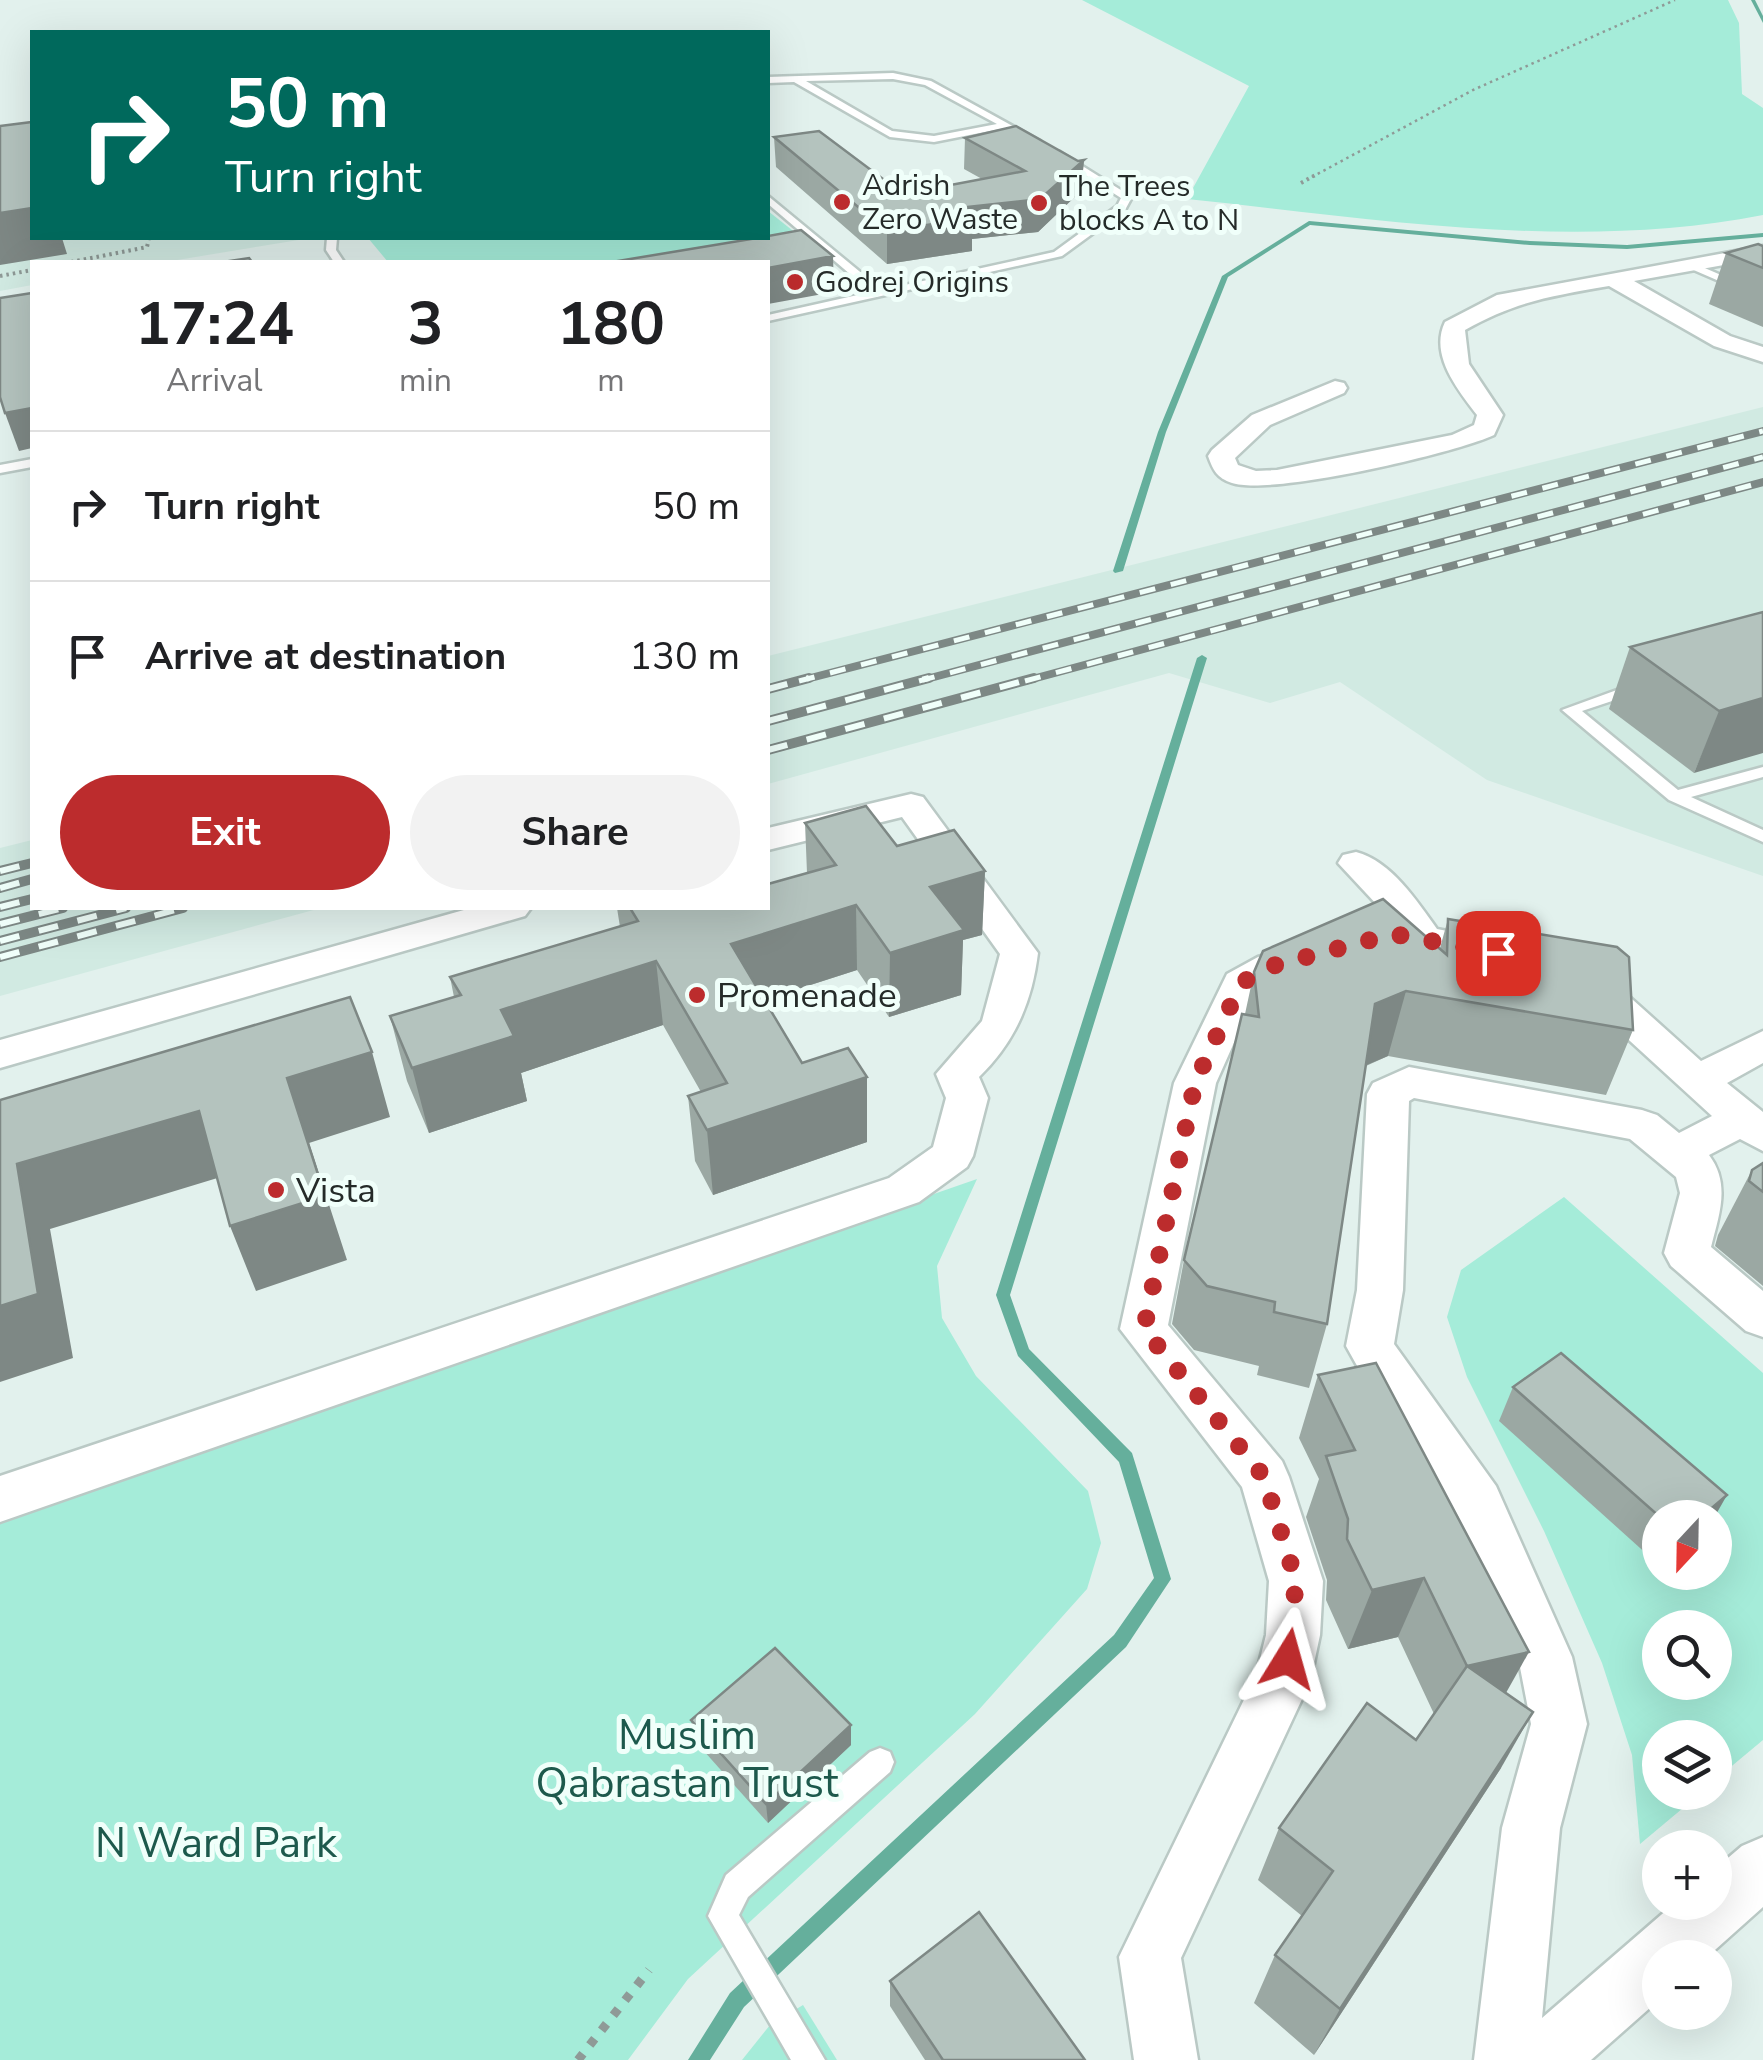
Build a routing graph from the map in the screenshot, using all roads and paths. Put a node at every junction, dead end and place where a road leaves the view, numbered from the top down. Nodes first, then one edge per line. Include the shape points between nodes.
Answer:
1 (1675, 0) edge
2 (796, 79) junction
3 (770, 80) edge
4 (1008, 125) junction
5 (1301, 183) dead end
6 (770, 201) edge
7 (148, 240) edge
8 (823, 245) junction
9 (805, 249) edge
10 (1763, 252) edge
11 (83, 260) edge
12 (1692, 266) junction
13 (30, 270) edge
14 (0, 276) edge
15 (1614, 279) junction
16 (880, 294) junction
17 (1763, 297) edge
18 (770, 318) edge
19 (1763, 355) edge
20 (1335, 388) dead end
21 (30, 463) edge
22 (0, 468) edge
23 (1658, 681) edge
24 (1763, 772) edge
25 (1675, 796) junction
26 (1763, 836) edge
27 (770, 839) edge
28 (1356, 863) dead end
29 (505, 910) edge
30 (1424, 939) junction
31 (1763, 1045) edge
32 (0, 1054) edge
33 (1697, 1082) junction
34 (1754, 1127) edge
35 (1676, 1153) junction
36 (1763, 1318) edge
37 (0, 1499) edge
38 (880, 1762) dead end
39 (1763, 1866) edge
40 (649, 1970) dead end
41 (578, 2060) edge
42 (809, 2060) edge
43 (1166, 2060) edge
44 (1506, 2060) edge
45 (1543, 2060) edge

1 - 5 path via 1473,90
2 - 3 lane
2 - 4 lane via 893,76 928,83
2 - 4 lane via 890,134 934,139
4 - 16 lane via 1113,186 1127,197 1121,208 1058,254
6 - 8 lane
7 - 11 path via 131,252
8 - 9 lane
8 - 16 lane
10 - 12 street
12 - 15 street
12 - 17 lane
13 - 14 path
15 - 19 street via 1722,341
15 - 20 street via 1497,302 1453,327 1450,350 1458,372 1490,415 1484,430 1460,441 1286,478 1243,477 1221,464 1221,456 1260,420
16 - 18 lane
21 - 22 lane
23 - 25 lane via 1570,710
24 - 25 lane
25 - 26 lane
27 - 37 street via 911,804 1019,952 1014,991 989,1046 957,1074 967,1098 952,1156 904,1190
28 - 30 street via 1397,900
29 - 32 street
30 - 33 street via 1539,962 1609,1000
30 - 43 street via 1393,934 1342,945 1241,983 1195,1083 1144,1329 1264,1477 1296,1581 1282,1682 1150,1958
31 - 33 street
33 - 34 street
34 - 35 street
35 - 36 street via 1696,1169 1702,1194 1687,1252
35 - 44 street via 1642,1126 1409,1082 1388,1094 1380,1290 1370,1346 1478,1502 1545,1657 1559,1724 1531,1828
38 - 42 lane via 737,1886 723,1916
39 - 45 street
40 - 41 path

